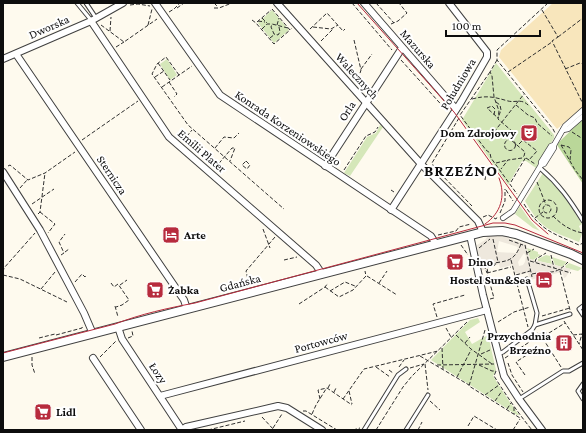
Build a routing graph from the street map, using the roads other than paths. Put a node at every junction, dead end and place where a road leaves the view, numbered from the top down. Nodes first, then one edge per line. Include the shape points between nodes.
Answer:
1 (77, 3) edge
2 (86, 3) edge
3 (364, 3) edge
4 (449, 3) edge
5 (125, 4) edge
6 (276, 4) edge
7 (154, 6) edge
8 (94, 20) junction
9 (402, 48) junction
10 (16, 54) junction
11 (3, 59) edge
12 (366, 102) junction
13 (454, 107) junction
14 (583, 110) edge
15 (583, 116) edge
16 (565, 130) junction
17 (421, 164) junction
18 (325, 166) junction
19 (540, 167) junction
20 (4, 170) edge
21 (391, 210) junction
22 (503, 218) dead end
23 (583, 221) edge
24 (483, 232) junction
25 (470, 235) junction
26 (436, 244) junction
27 (583, 260) edge
28 (322, 274) junction
29 (527, 279) dead end
30 (583, 306) edge
31 (188, 309) junction
32 (487, 310) junction
33 (570, 314) road end
34 (583, 315) edge
35 (536, 325) junction
36 (118, 327) junction
37 (93, 334) junction
38 (498, 354) junction
39 (3, 357) edge
40 (94, 360) road end
41 (583, 363) edge
42 (406, 369) road end
43 (583, 384) edge
44 (428, 395) road end
45 (160, 396) junction
46 (519, 399) junction
47 (583, 399) edge
48 (363, 429) edge
49 (141, 430) edge
50 (182, 430) edge
51 (322, 430) edge
52 (406, 430) edge
53 (542, 430) edge

1 - 8 lane, Emilii Plater via 88,18
2 - 8 lane
3 - 9 street, Mazurska
4 - 13 street, Południowa via 487,52 461,102
5 - 8 street, Dworska
6 - 12 street, Walecznych
7 - 18 street, Konrada Korzeniowskiego via 220,95
8 - 10 street, Dworska
8 - 28 street, Emilii Plater via 114,55 169,137 316,265
9 - 12 street, Orla
9 - 13 street, Mazurska
10 - 11 street, Dworska
10 - 31 street, Sternicza via 80,145
12 - 17 street, Walecznych
12 - 18 street, Orla
13 - 17 street, Południowa
14 - 16 street via 565,126
15 - 16 street
16 - 19 street via 551,146
17 - 21 street, Południowa
17 - 24 street via 478,221
18 - 21 street, Konrada Korzeniowskiego
19 - 22 street via 513,211
19 - 23 lane via 566,194
20 - 37 street via 40,230
21 - 26 street, Konrada Korzeniowskiego via 431,236
24 - 25 street, Gdańska
24 - 27 street, Gdańska via 502,231 516,234
25 - 26 street, Gdańska
25 - 32 street
26 - 28 street, Gdańska
28 - 31 street, Gdańska
29 - 35 lane via 537,313
30 - 34 lane via 579,309
31 - 36 street, Gdańska
32 - 38 street
32 - 45 street, Portowców
33 - 35 lane
35 - 38 lane
36 - 37 street, Gdańska
36 - 45 street, Łozy via 122,339
37 - 39 street, Gdańska
38 - 46 street via 504,376
40 - 49 street
41 - 46 lane via 563,371
42 - 48 lane via 398,375
43 - 47 lane via 578,391
44 - 52 lane
45 - 50 street, Łozy
46 - 53 street
50 - 51 street via 278,406 286,408

